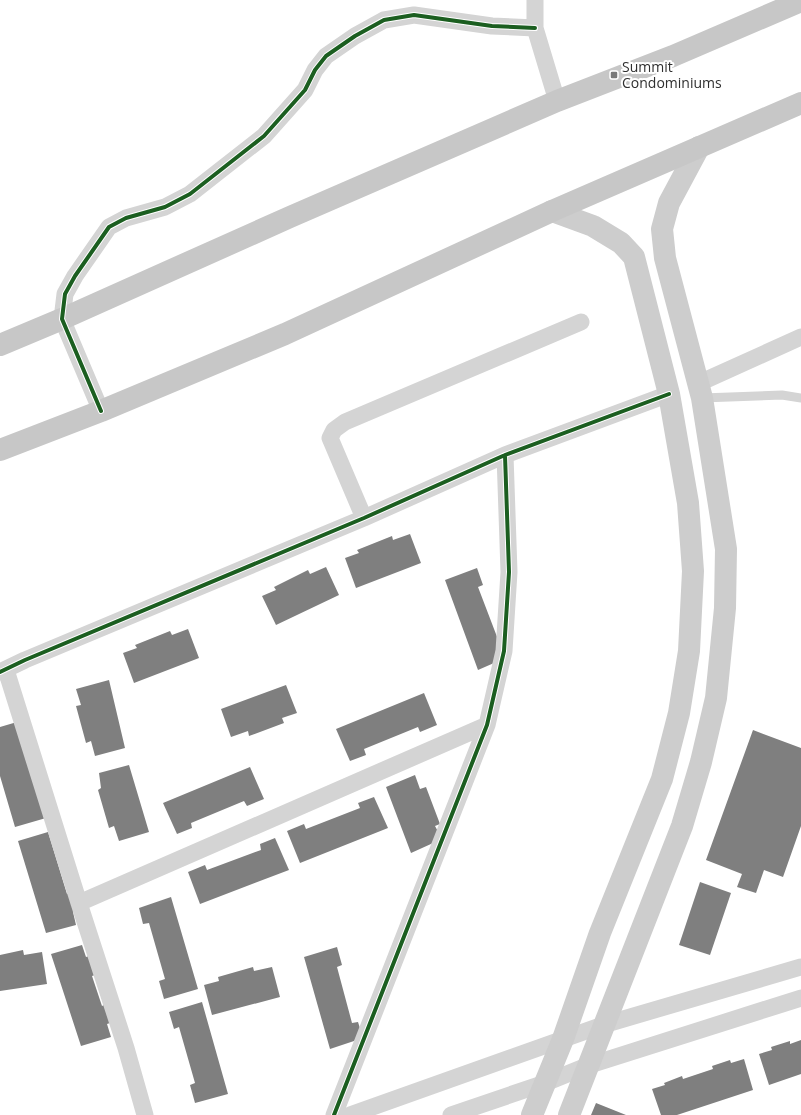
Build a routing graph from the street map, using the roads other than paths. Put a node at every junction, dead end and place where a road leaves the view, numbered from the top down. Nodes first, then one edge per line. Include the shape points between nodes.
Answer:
1 (535, 0) edge
2 (801, 1) edge
3 (535, 28) junction
4 (557, 101) junction
5 (801, 103) edge
6 (699, 147) junction
7 (552, 211) junction
8 (62, 319) junction
9 (582, 322) dead end
10 (801, 337) edge
11 (0, 345) edge
12 (700, 391) junction
13 (669, 394) junction
14 (801, 398) edge
15 (101, 411) junction
16 (0, 450) edge
17 (505, 455) junction
18 (364, 518) junction
19 (3, 671) edge
20 (487, 725) junction
21 (79, 903) junction
22 (801, 967) edge
23 (801, 998) edge
24 (604, 1025) junction
25 (563, 1039) junction
26 (587, 1066) junction
27 (545, 1083) junction
28 (145, 1115) edge
29 (334, 1115) edge
30 (350, 1115) edge
31 (451, 1115) edge
32 (532, 1115) edge
33 (569, 1115) edge

1 - 3 street
2 - 4 main road
3 - 4 street
3 - 8 street via 492,26 414,15 384,20 355,36 326,56 304,90 264,136 190,194 165,207 126,218 109,227 65,294
4 - 8 main road
5 - 6 main road
6 - 7 main road
6 - 12 main road via 669,203 662,229 665,258
7 - 13 main road via 593,226 621,243 634,257
7 - 15 main road via 285,334
8 - 11 main road
8 - 15 street
9 - 18 street via 345,422 334,430 330,438
10 - 12 street
12 - 14 lane
12 - 24 main road via 726,549 725,608 716,698 682,826
13 - 17 street
13 - 25 main road via 688,503 693,571 689,651 679,713 662,779 600,933
15 - 16 main road
17 - 18 street
17 - 20 street via 509,572 504,651
18 - 19 street
19 - 21 street
20 - 21 street
20 - 29 street
21 - 28 street
22 - 24 street
23 - 26 street
24 - 25 street
24 - 26 main road
25 - 27 main road
25 - 30 street
26 - 27 street
26 - 33 main road
27 - 31 street
27 - 32 main road

